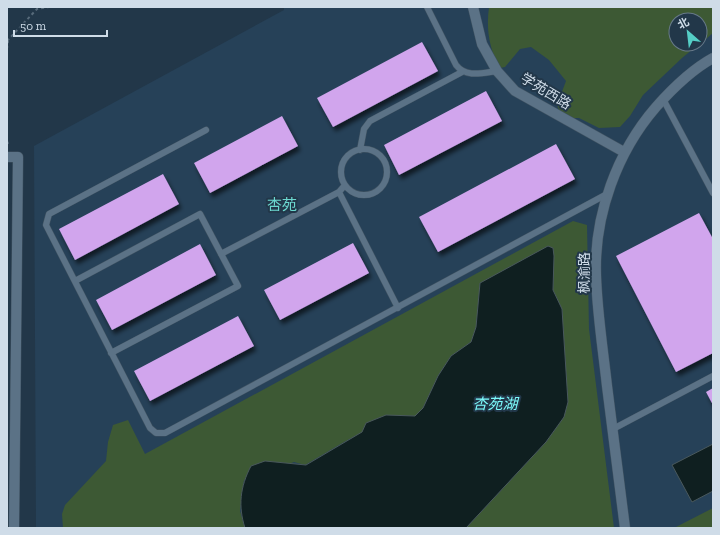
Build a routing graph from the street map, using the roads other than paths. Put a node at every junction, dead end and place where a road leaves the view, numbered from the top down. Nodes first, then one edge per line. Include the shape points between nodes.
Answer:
1 (427, 7) edge
2 (473, 7) edge
3 (713, 58) edge
4 (462, 72) junction
5 (497, 72) junction
6 (663, 99) junction
7 (206, 130) dead end
8 (360, 150) junction
9 (624, 152) junction
10 (7, 157) edge
11 (345, 185) junction
12 (339, 192) junction
13 (713, 193) edge
14 (608, 194) junction
15 (221, 254) junction
16 (75, 281) junction
17 (398, 308) junction
18 (111, 353) junction
19 (713, 376) edge
20 (613, 429) junction
21 (14, 528) edge
22 (625, 528) edge

1 - 4 lane
2 - 5 street, 学苑西路 via 482,44
3 - 6 street, 枫渝路 via 683,80
4 - 5 lane
4 - 8 lane via 370,121 364,129
5 - 9 street, 学苑西路 via 515,91
6 - 9 street, 枫渝路 via 644,121
6 - 13 lane
7 - 16 lane via 49,214 46,225
8 - 11 lane via 347,157 343,163 341,171
8 - 11 lane via 374,152 385,162 387,170 383,184 378,190 364,195 357,194
9 - 14 street, 枫渝路
10 - 21 street via 18,157
11 - 12 lane
12 - 15 lane
12 - 17 lane
14 - 17 lane
14 - 20 street, 枫渝路 via 598,234 596,274 599,324
15 - 16 lane via 200,214
15 - 18 lane via 238,286
16 - 18 lane
17 - 18 lane via 165,433 156,433 150,428
19 - 20 lane
20 - 22 street, 枫渝路

